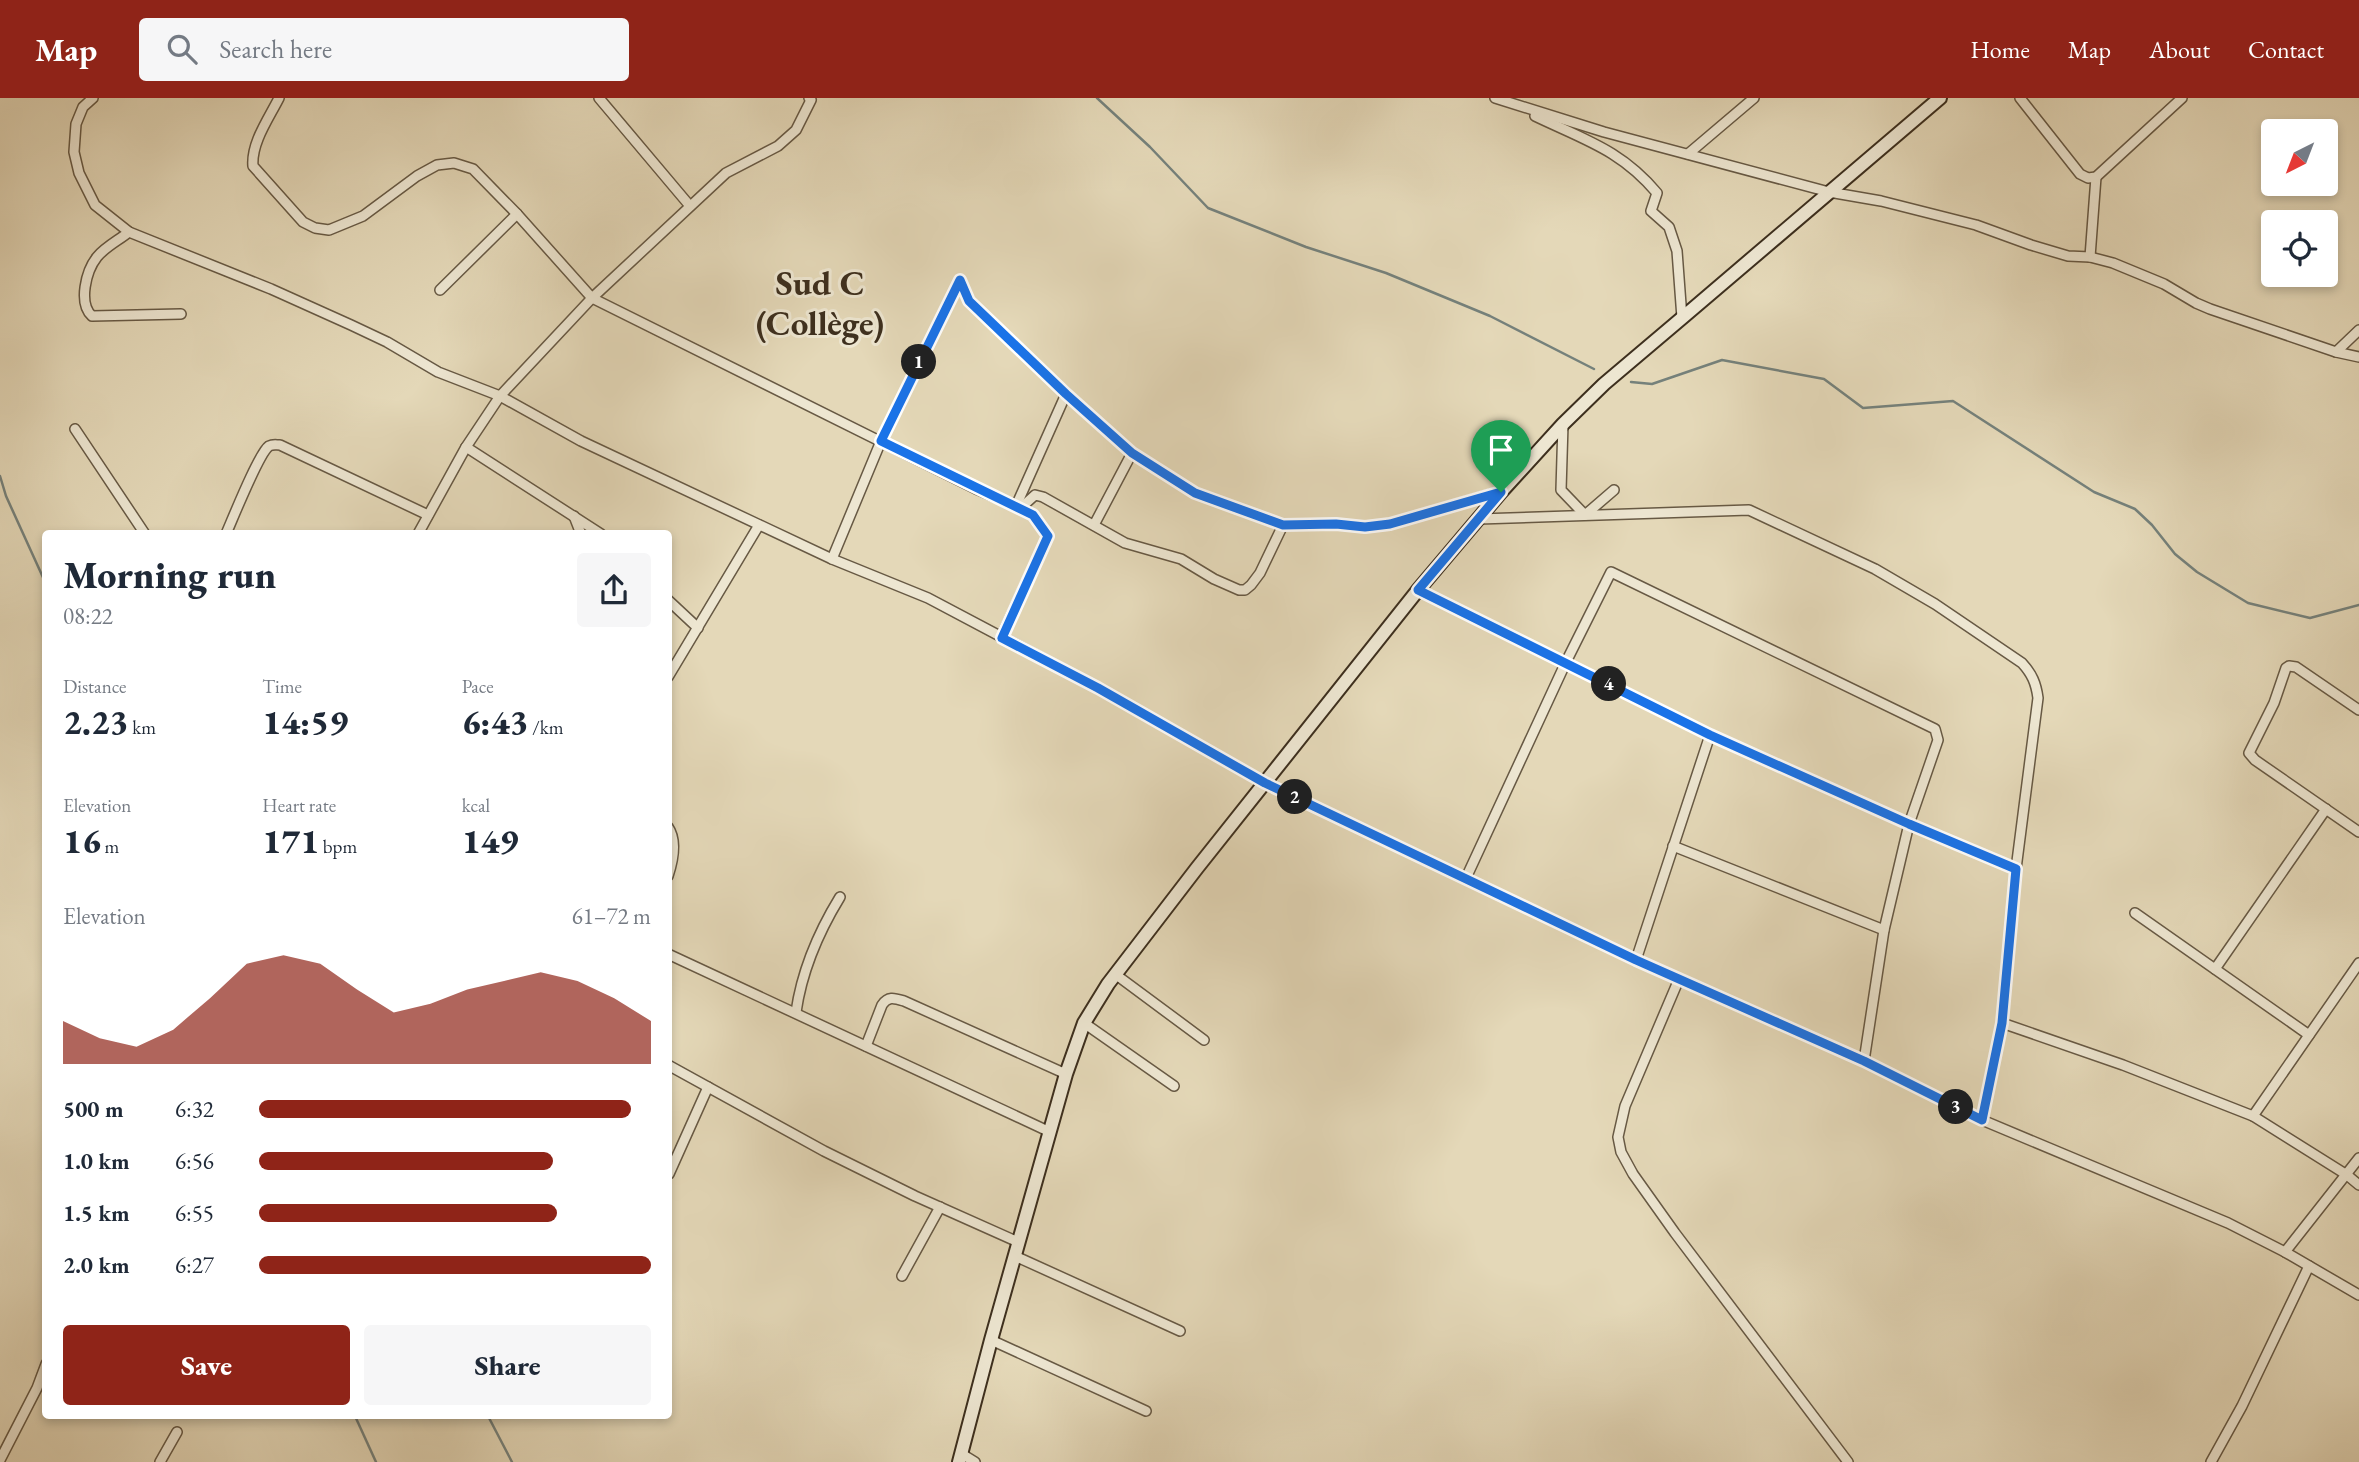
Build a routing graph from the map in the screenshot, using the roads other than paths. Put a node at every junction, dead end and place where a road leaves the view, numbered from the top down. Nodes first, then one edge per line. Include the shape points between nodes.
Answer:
1 (93, 98) edge
2 (279, 98) edge
3 (598, 98) edge
4 (810, 98) edge
5 (1754, 98) edge
6 (1940, 98) edge
7 (2020, 98) edge
8 (2182, 98) edge
9 (1497, 99) edge
10 (1688, 154) junction
11 (2096, 177) junction
12 (1829, 192) junction
13 (690, 206) junction
14 (517, 214) junction
15 (129, 232) junction
16 (2090, 257) junction
17 (440, 290) dead end
18 (592, 299) junction
19 (181, 314) dead end
20 (1682, 318) junction
21 (2359, 330) edge
22 (2336, 352) junction
23 (2359, 357) edge
24 (1066, 394) junction
25 (500, 396) junction
26 (1563, 424) junction
27 (75, 429) dead end
28 (881, 441) junction
29 (466, 447) junction
30 (1132, 453) junction
31 (1614, 490) dead end
32 (1501, 492) junction
33 (1016, 506) junction
34 (574, 514) junction
35 (428, 515) junction
36 (1479, 519) junction
37 (1094, 524) junction
38 (759, 525) junction
39 (1283, 525) junction
40 (142, 530) edge
41 (229, 530) edge
42 (420, 530) edge
43 (580, 530) edge
44 (596, 530) edge
45 (832, 559) junction
46 (1418, 590) junction
47 (672, 604) edge
48 (698, 628) junction
49 (1002, 638) junction
50 (1566, 663) junction
51 (672, 670) edge
52 (2359, 710) edge
53 (1710, 735) junction
54 (1265, 783) junction
55 (2326, 809) junction
56 (1909, 824) junction
57 (2359, 832) edge
58 (672, 833) edge
59 (1674, 846) junction
60 (672, 850) edge
61 (2016, 869) junction
62 (1466, 878) junction
63 (840, 897) dead end
64 (2136, 913) dead end
65 (1884, 930) junction
66 (672, 956) edge
67 (1636, 960) junction
68 (2359, 963) edge
69 (2215, 969) junction
70 (1115, 974) junction
71 (2355, 977) edge
72 (1679, 978) junction
73 (796, 1012) junction
74 (1084, 1023) junction
75 (2002, 1023) junction
76 (2309, 1035) junction
77 (1204, 1040) dead end
78 (866, 1046) junction
79 (1864, 1061) junction
80 (672, 1067) edge
81 (1066, 1074) junction
82 (1174, 1086) dead end
83 (708, 1087) junction
84 (2253, 1116) junction
85 (1982, 1120) junction
86 (1050, 1132) junction
87 (2359, 1158) edge
88 (672, 1167) edge
89 (2347, 1175) junction
90 (2359, 1185) edge
91 (940, 1207) junction
92 (1018, 1242) junction
93 (2285, 1252) junction
94 (1015, 1256) junction
95 (2309, 1266) junction
96 (902, 1276) dead end
97 (2359, 1294) edge
98 (1180, 1331) dead end
99 (991, 1340) junction
100 (42, 1375) edge
101 (1146, 1411) dead end
102 (177, 1432) dead end
103 (961, 1458) edge
104 (0, 1460) edge
105 (160, 1462) edge
106 (975, 1462) edge
107 (1848, 1462) edge
108 (2211, 1462) edge

1 - 15 street via 76,124 74,152 79,173 95,205
2 - 14 street via 261,135 253,166 303,222 315,228 329,230 363,216 417,176 437,165 454,163 473,169
3 - 13 street
4 - 13 street via 796,130 778,146 726,173
5 - 10 street
6 - 12 street
7 - 11 street via 2080,174
8 - 11 street
9 - 10 street
9 - 20 street via 1619,156 1655,191 1651,211 1669,227 1679,261
10 - 12 street
11 - 16 street
12 - 16 street via 1976,225 2068,256
12 - 20 street
13 - 18 street
14 - 17 street
14 - 18 street
15 - 19 street via 97,256 89,273 86,310 92,316
15 - 25 street via 305,305 387,342 438,372
16 - 22 street via 2151,278 2210,309
18 - 25 street
18 - 28 street
20 - 26 street
21 - 22 street
22 - 23 street
24 - 28 street via 969,301 960,280
24 - 30 street
24 - 33 street
25 - 29 street
25 - 38 street via 581,441
26 - 31 street via 1561,491 1585,515
26 - 32 street
27 - 40 street
28 - 33 street
28 - 45 street
29 - 34 street
29 - 35 street
30 - 37 street
30 - 39 street via 1195,493
32 - 36 street
32 - 39 street via 1390,524
33 - 37 street via 1035,495
33 - 49 street via 1033,515 1048,536
34 - 43 street
34 - 44 street
35 - 41 street via 273,444
35 - 42 street
36 - 46 street
36 - 61 street via 1749,510 1875,569 1935,604 2022,663 2036,685
37 - 39 street via 1125,543 1181,559 1238,590 1245,590 1260,573
38 - 45 street
38 - 48 street
45 - 49 street via 928,598
46 - 50 street
46 - 54 street
47 - 48 street
48 - 51 street
49 - 54 street
50 - 53 street
50 - 56 street via 1611,572 1935,729 1938,740
50 - 62 street
52 - 55 street via 2289,666 2250,747 2255,760
53 - 56 street
53 - 59 street
54 - 62 street
54 - 70 street
55 - 57 street
55 - 69 street
56 - 61 street
56 - 65 street
58 - 60 street
59 - 65 street
59 - 67 street
61 - 75 street
62 - 67 street
63 - 73 street via 804,970
64 - 69 street
65 - 79 street
66 - 73 street
67 - 72 street
68 - 71 street
69 - 76 street
70 - 74 street
70 - 77 street
71 - 76 street
72 - 79 street
72 - 107 street via 1625,1106 1618,1137 1621,1152 1675,1233
73 - 78 street
74 - 81 street
74 - 82 street
75 - 84 street
75 - 85 street
76 - 84 street
78 - 81 street via 882,1005 891,998
78 - 86 street
79 - 85 street
80 - 83 street
81 - 86 street
83 - 88 street
83 - 91 street via 824,1151
84 - 89 street
85 - 93 street via 2228,1223
86 - 92 street
87 - 89 street
89 - 90 street
89 - 93 street
91 - 92 street
91 - 96 street
92 - 94 street
93 - 95 street
94 - 98 street
94 - 99 street
95 - 97 street
95 - 108 street
99 - 101 street
99 - 103 street
100 - 104 street
102 - 105 street
103 - 106 street

